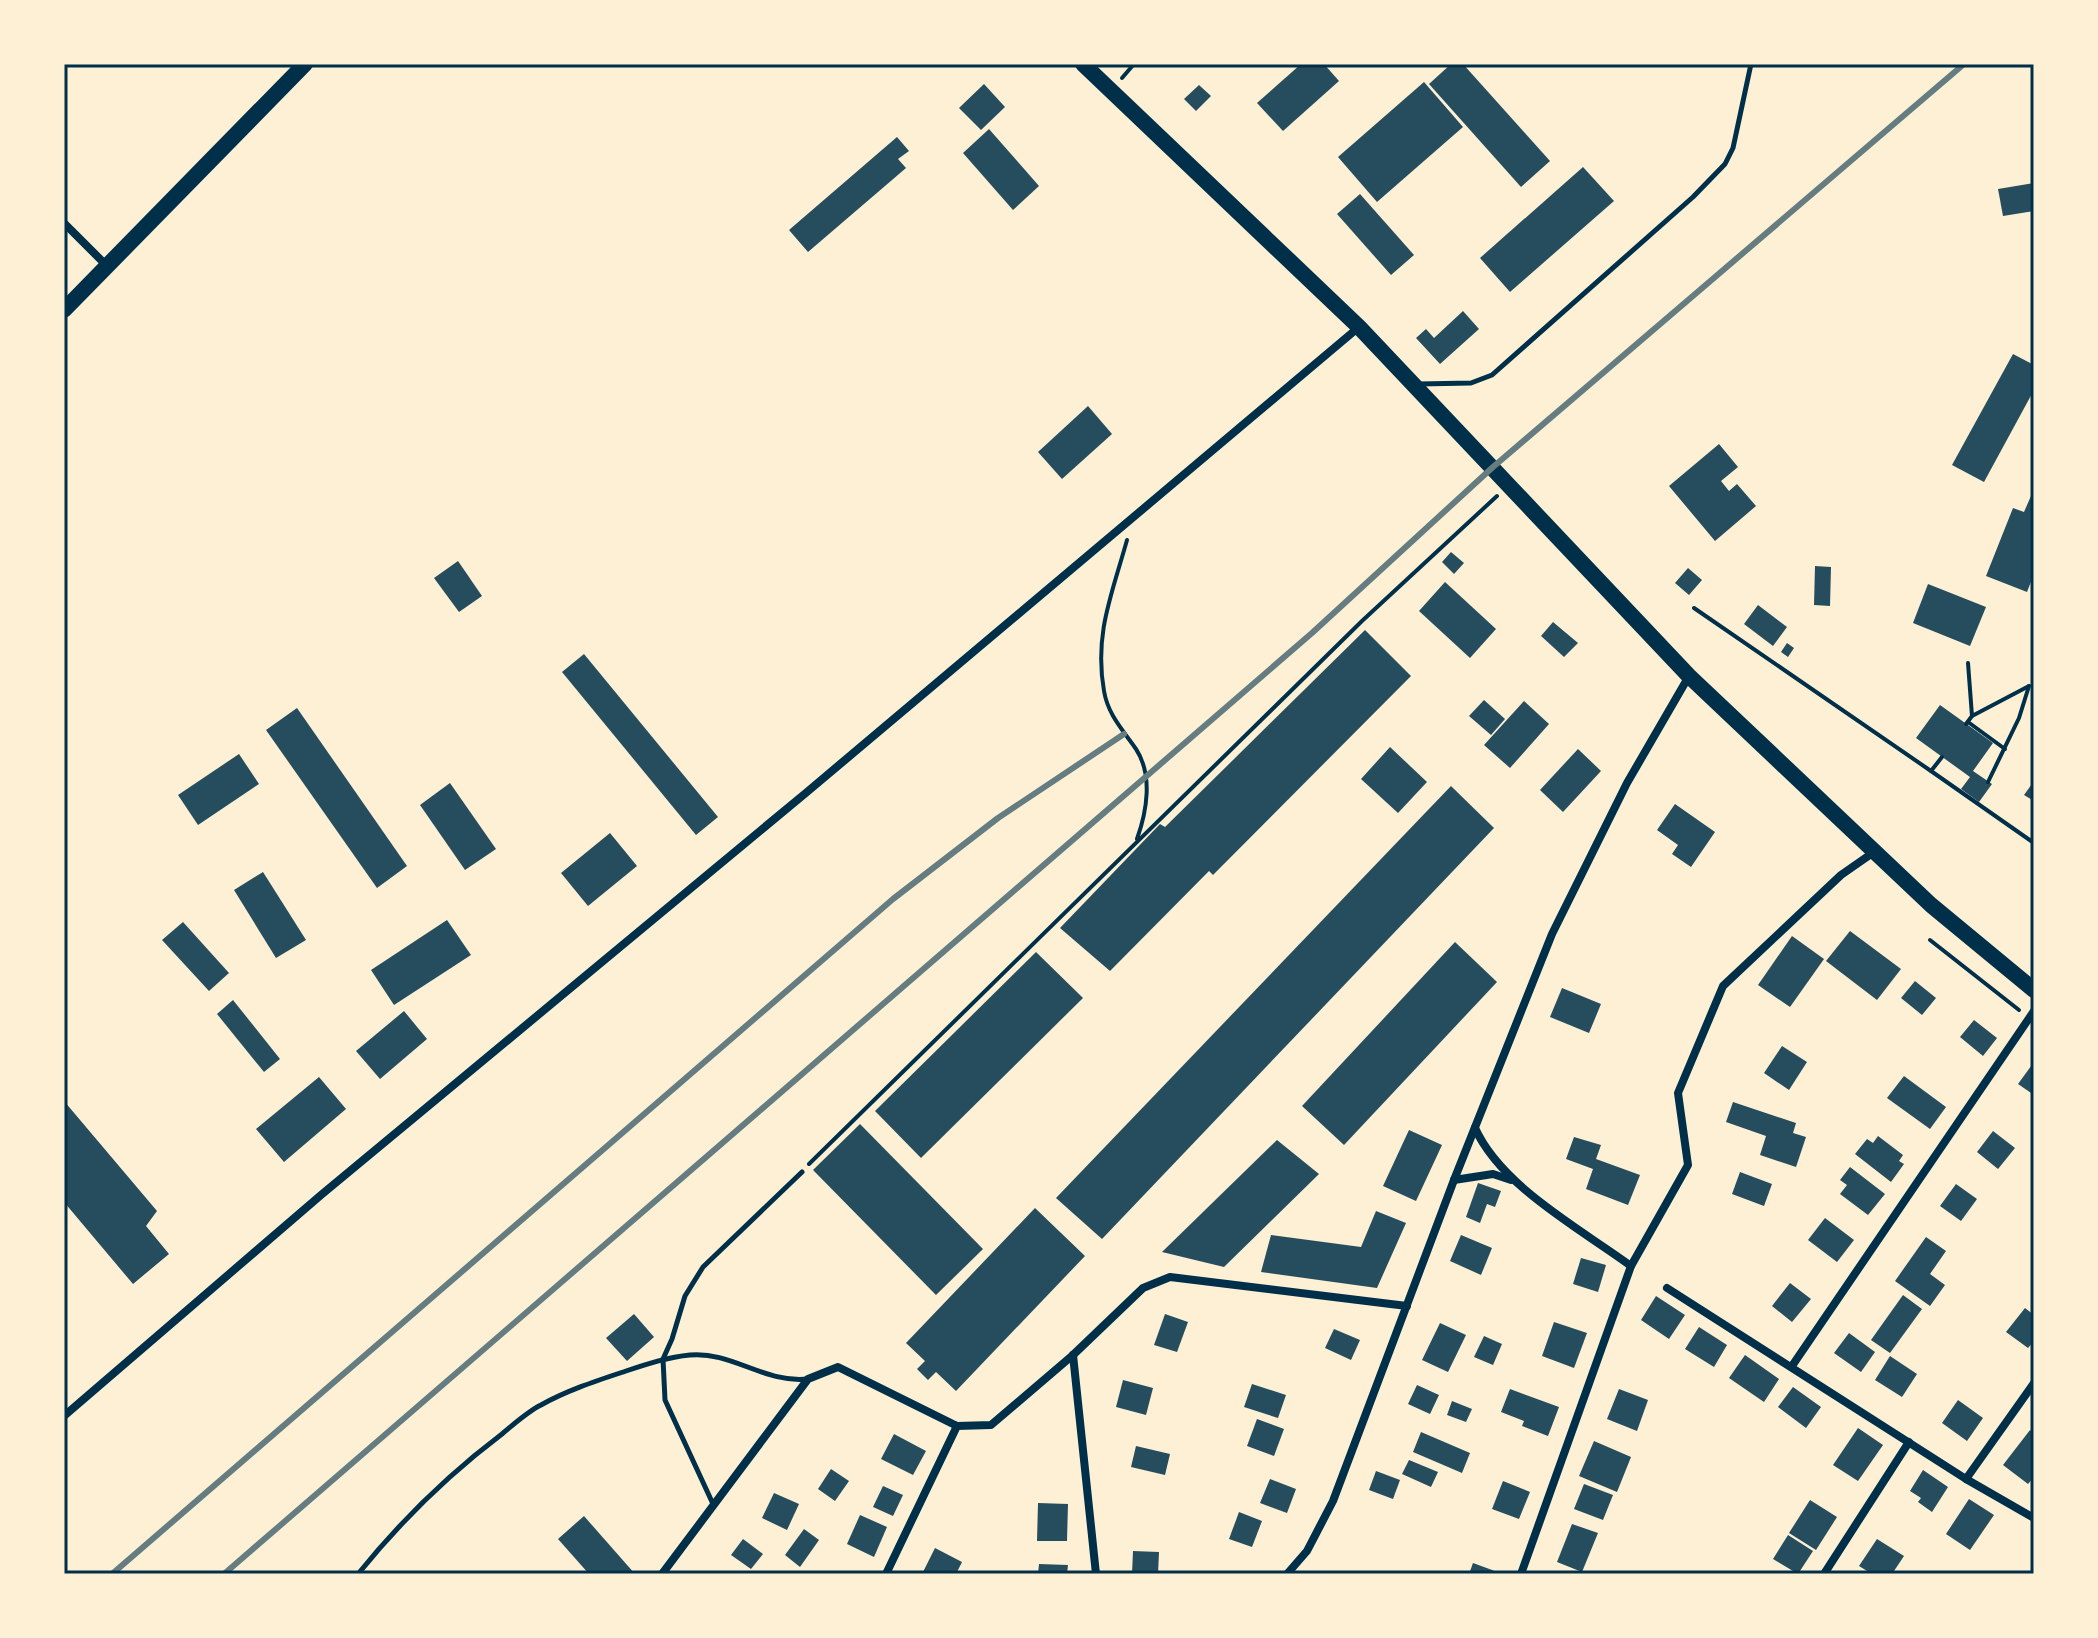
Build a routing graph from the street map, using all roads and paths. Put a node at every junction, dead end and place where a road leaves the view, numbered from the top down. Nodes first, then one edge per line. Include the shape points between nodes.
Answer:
1 (305, 64) edge
2 (1083, 64) edge
3 (1134, 64) edge
4 (1751, 64) edge
5 (1122, 78) dead end
6 (64, 223) edge
7 (108, 266) junction
8 (64, 310) edge
9 (1359, 327) junction
10 (1414, 383) junction
11 (1510, 485) junction
12 (1133, 519) junction
13 (1694, 608) dead end
14 (1968, 663) dead end
15 (1689, 676) junction
16 (1972, 716) junction
17 (2005, 749) junction
18 (1942, 757) dead end
19 (1931, 771) junction
20 (1988, 782) dead end
21 (1136, 840) junction
22 (2034, 843) edge
23 (1874, 852) junction
24 (1930, 940) dead end
25 (2034, 990) edge
26 (2032, 1014) edge
27 (1475, 1127) junction
28 (802, 1172) joint
29 (1454, 1180) junction
30 (1514, 1181) junction
31 (1631, 1266) junction
32 (1667, 1288) dead end
33 (1407, 1306) junction
34 (1073, 1355) junction
35 (663, 1359) junction
36 (1792, 1366) junction
37 (808, 1379) junction
38 (2034, 1383) edge
39 (64, 1416) edge
40 (957, 1426) junction
41 (1909, 1442) junction
42 (1966, 1479) junction
43 (714, 1505) junction
44 (2034, 1518) edge
45 (358, 1574) edge
46 (662, 1574) edge
47 (886, 1574) edge
48 (1096, 1574) edge
49 (1287, 1574) edge
50 (1521, 1574) edge
51 (1824, 1574) edge

1 - 7 main road
2 - 9 main road
3 - 5 path
4 - 10 lane via 1733,148 1693,197 1492,375 1471,383
6 - 7 street
7 - 8 main road
9 - 10 main road
9 - 12 street
10 - 11 main road
11 - 15 main road
11 - 21 path
12 - 21 path via 1099,650 1104,693 1115,723 1142,759 1147,776
12 - 39 street via 321,1195
13 - 19 path
14 - 16 path
15 - 23 main road
15 - 27 street via 1627,783 1552,934
16 - 17 path via 1967,723
16 - 17 path via 2029,686
17 - 20 path
18 - 19 path
19 - 22 path
21 - 28 path
23 - 25 main road
23 - 31 street via 1841,875 1723,986 1678,1093 1688,1165
24 - 26 path
26 - 36 street
27 - 29 street
27 - 30 street via 1489,1155
28 - 35 lane via 692,1281
29 - 30 street via 1493,1174
29 - 33 street
30 - 31 street
31 - 50 street
32 - 36 street
33 - 34 street via 1170,1277 1143,1288
33 - 49 street via 1333,1501 1307,1551
34 - 40 street via 991,1425
34 - 48 street
35 - 37 lane via 694,1354 776,1378
35 - 43 lane via 665,1400
35 - 45 lane via 576,1387 538,1406 409,1517
36 - 41 street
37 - 40 street via 838,1367
37 - 43 street
38 - 42 street
40 - 47 street
41 - 42 street
41 - 51 street
42 - 44 street
43 - 46 street

